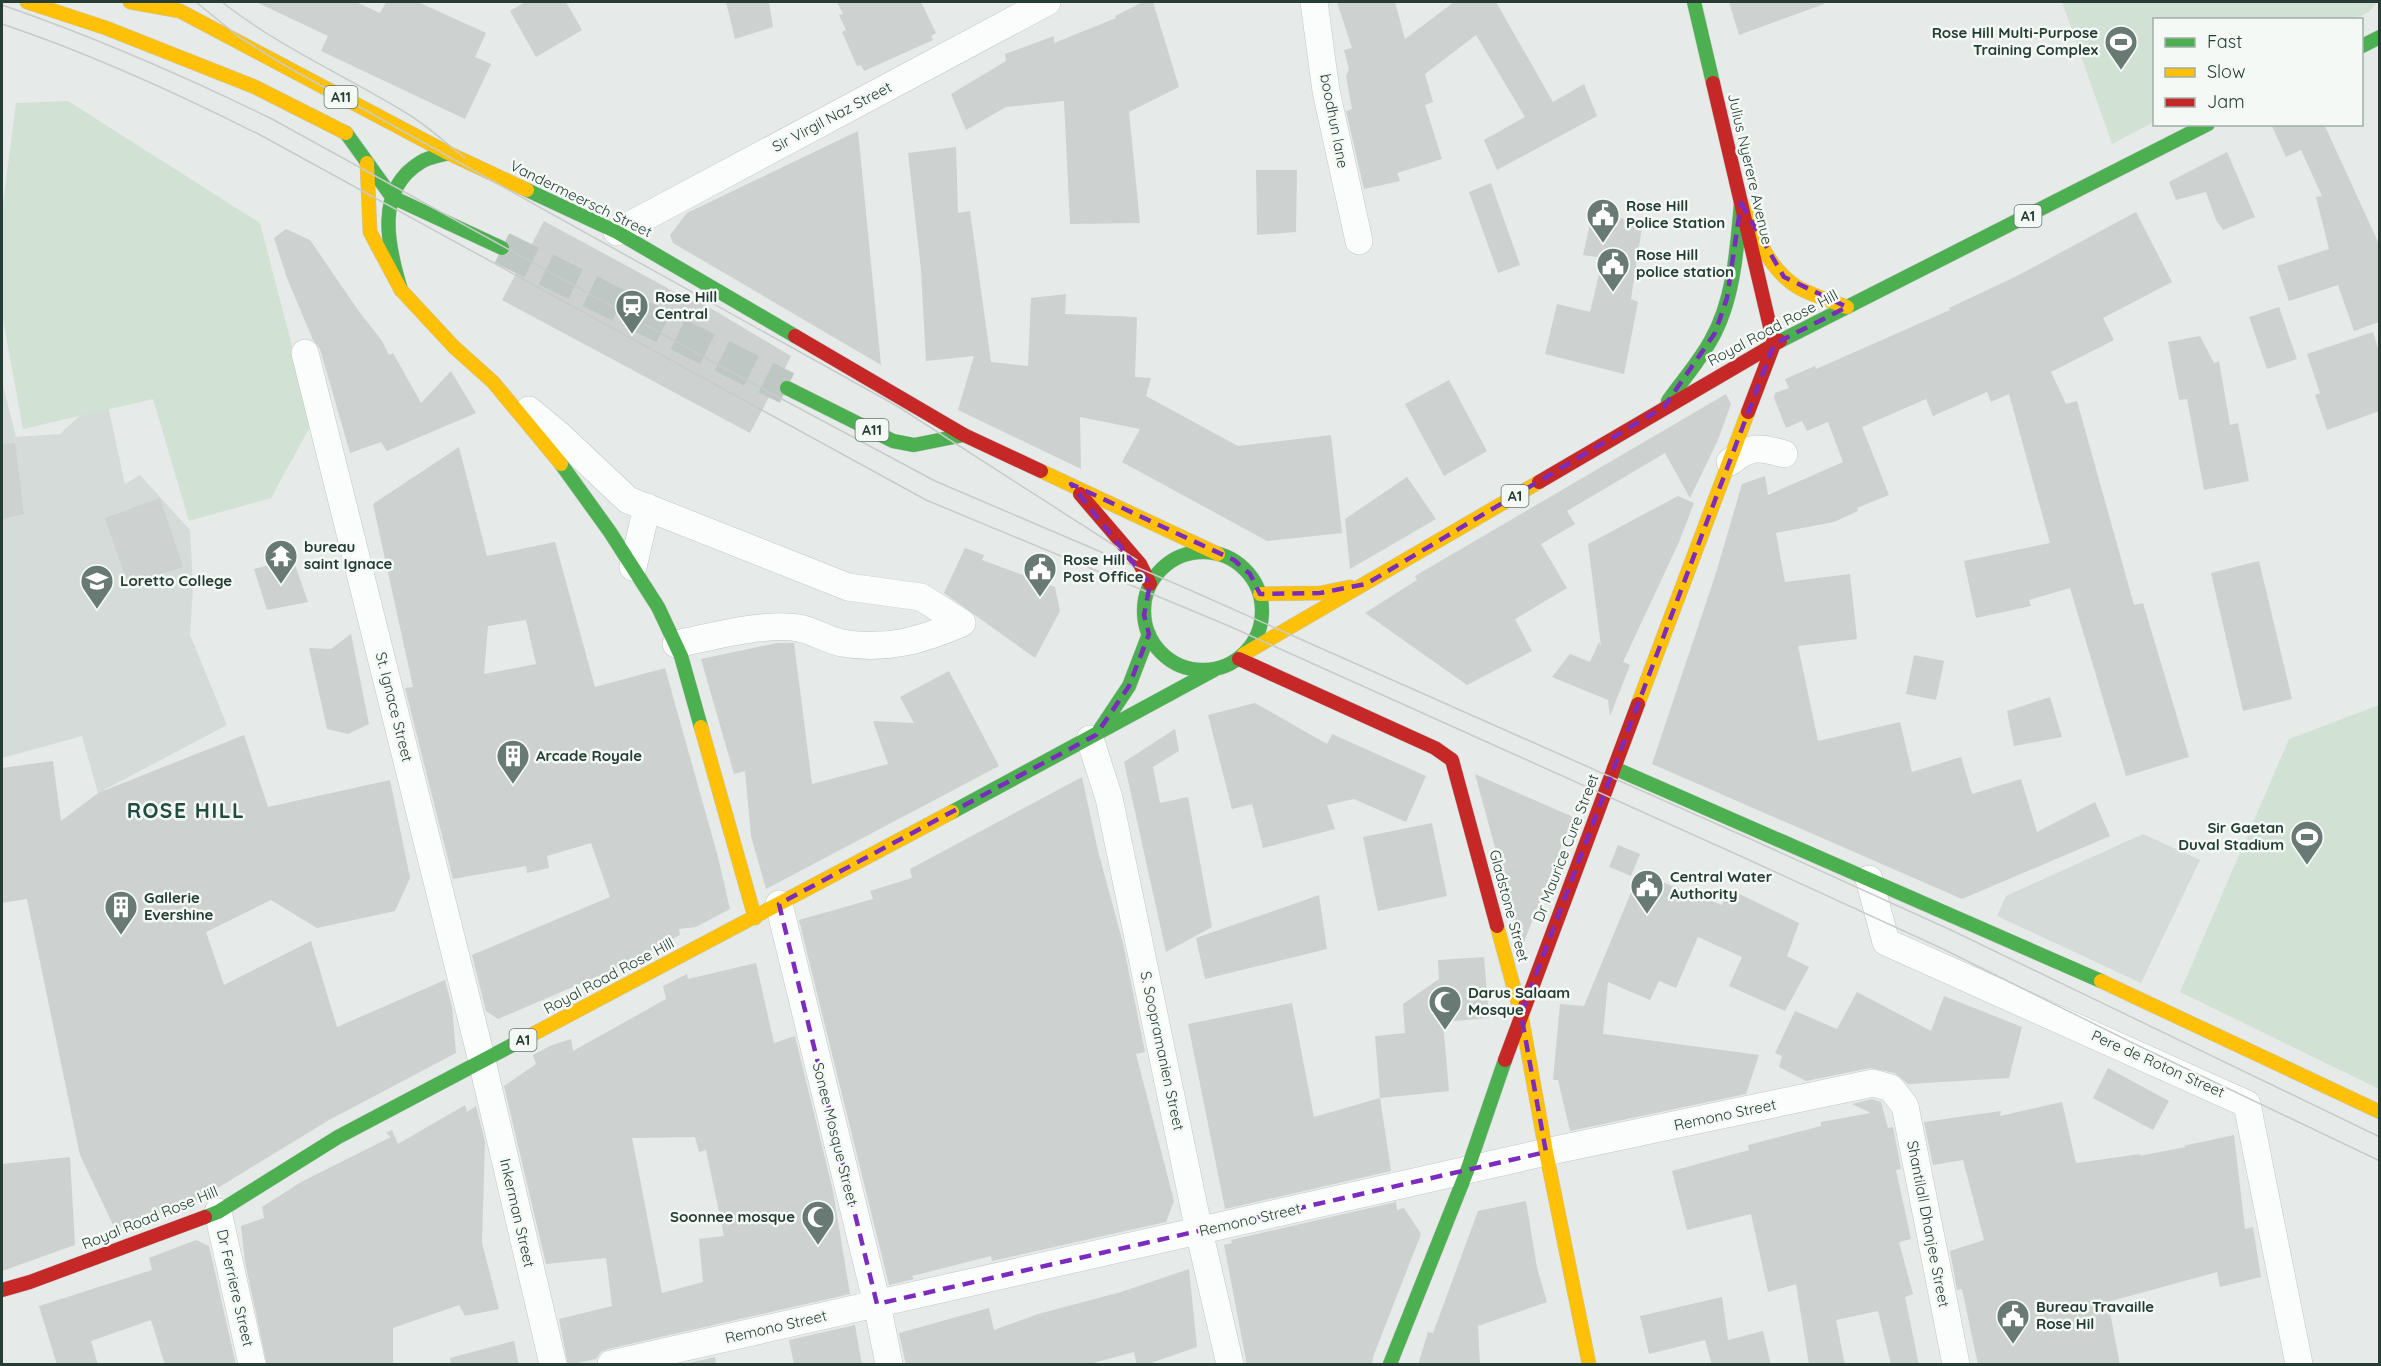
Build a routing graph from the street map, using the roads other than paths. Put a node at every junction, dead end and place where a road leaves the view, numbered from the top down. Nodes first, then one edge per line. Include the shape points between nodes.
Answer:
1 (27, 2) edge
2 (130, 2) edge
3 (135, 2) edge
4 (1047, 2) edge
5 (1314, 2) edge
6 (1694, 2) edge
7 (145, 13) edge
8 (217, 17) dead end
9 (106, 28) junction
10 (156, 33) dead end
11 (2379, 37) edge
12 (232, 40) junction
13 (2363, 45) edge
14 (255, 87) junction
15 (2204, 126) edge
16 (448, 153) junction
17 (367, 164) junction
18 (392, 197) junction
19 (1741, 203) junction
20 (617, 232) junction
21 (1359, 241) dead end
22 (502, 248) tunnel mouth
23 (401, 290) junction
24 (1847, 307) junction
25 (1774, 344) junction
26 (305, 353) dead end
27 (494, 382) junction
28 (787, 388) tunnel mouth
29 (1664, 407) junction
30 (964, 435) junction
31 (1784, 454) dead end
32 (1731, 462) junction
33 (1071, 484) junction
34 (646, 507) junction
35 (1218, 554) junction
36 (633, 567) junction
37 (1150, 584) junction
38 (1366, 584) junction
39 (1260, 594) junction
40 (1149, 634) junction
41 (676, 644) junction
42 (1241, 656) junction
43 (1214, 670) junction
44 (1093, 737) junction
45 (1614, 768) junction
46 (1869, 879) junction
47 (779, 904) junction
48 (755, 918) junction
49 (1521, 1014) junction
50 (482, 1061) junction
51 (1891, 1088) joint
52 (2379, 1112) edge
53 (1546, 1152) junction
54 (1467, 1171) junction
55 (218, 1212) junction
56 (1199, 1232) junction
57 (2, 1290) edge
58 (877, 1304) junction
59 (252, 1365) edge
60 (553, 1365) edge
61 (611, 1365) edge
62 (889, 1365) edge
63 (1230, 1365) edge
64 (1390, 1365) edge
65 (1589, 1365) edge
66 (1956, 1365) edge
67 (2299, 1365) edge

1 - 9 main road, A11
2 - 3 main road, Vandermeersch Street / A11
3 - 7 main road, Vandermeersch Street / A11
4 - 20 street, Sir Virgil Naz Street
5 - 21 street, boodhun lane via 1326,91
6 - 19 main road, Julius Nyerere Avenue
7 - 9 main road via 130,28
7 - 12 main road, Vandermeersch Street / A11 via 180,10
8 - 12 main road
9 - 14 main road, A11
10 - 14 main road via 229,66
11 - 13 main road
12 - 16 main road, Vandermeersch Street / A11
14 - 17 main road, A11 via 347,134
15 - 24 main road, Royal Road Rose Hill / A1
16 - 18 main road via 422,162 404,177
16 - 20 main road, Vandermeersch Street / A11
17 - 18 main road, A11
17 - 23 main road via 370,232
18 - 22 main road, A11
18 - 23 main road via 386,224
19 - 24 main road via 1784,277
19 - 25 main road, Julius Nyerere Avenue
19 - 29 main road via 1736,255 1715,333
20 - 30 main road, Vandermeersch Street / A11
23 - 27 main road via 454,347
24 - 25 main road, Royal Road Rose Hill / A1
25 - 29 main road, Royal Road Rose Hill / A1
25 - 32 main road, Dr Maurice Cure Street
26 - 50 street, St. Ignace Street
27 - 34 street via 560,435 628,500
27 - 36 main road via 566,470
28 - 30 main road, A11 via 893,441 914,445
29 - 38 main road, Royal Road Rose Hill / A1
30 - 33 main road, Vandermeersch Street / A11
31 - 32 street via 1753,449 1741,452
32 - 45 main road, Dr Maurice Cure Street
33 - 35 main road, A11
33 - 37 main road, A11 via 1140,564
34 - 36 street
34 - 41 street via 848,587 921,597 962,623 890,646 841,643 798,628 753,628
35 - 37 main road via 1184,555 1167,564
35 - 39 main road via 1234,560 1250,574
36 - 41 main road
37 - 40 main road, A1 via 1144,615
38 - 39 main road, Royal Road Rose Hill / A1 via 1320,593
38 - 42 main road, Royal Road Rose Hill / A1
39 - 42 main road via 1263,615 1257,637
40 - 43 main road via 1159,651 1175,664 1194,670
40 - 44 main road, Royal Road Rose Hill / A1 via 1129,686
41 - 48 main road
42 - 43 main road, A1
42 - 49 main road, Gladstone Street via 1435,748 1452,760
43 - 44 main road, Royal Road Rose Hill / A1
44 - 47 main road, Royal Road Rose Hill / A1
44 - 56 street, S. Soopramanien Street
45 - 46 main road
45 - 49 main road, Dr Maurice Cure Street
46 - 52 main road via 2230,1039
46 - 67 street, Pere de Roton Street via 1886,942 2247,1104
47 - 48 main road, Royal Road Rose Hill / A1
47 - 58 street, Sonee Mosque Street
48 - 50 main road, Royal Road Rose Hill / A1
49 - 53 main road, Gladstone Street
49 - 54 main road, Dr Maurice Cure Street
50 - 55 main road, Royal Road Rose Hill / A1 via 338,1137
50 - 60 street, Inkerman Street
51 - 53 street, Remono Street via 1873,1083
51 - 66 street, Shantilall Dhanjee Street via 1905,1106
53 - 54 street, Remono Street
53 - 65 main road, Gladstone Street
54 - 56 street, Remono Street
54 - 64 main road, Dr Maurice Cure Street
55 - 57 main road, Royal Road Rose Hill / A1
55 - 59 street, Dr Ferriere Street
56 - 58 street, Remono Street
56 - 63 street, S. Soopramanien Street
58 - 61 street, Remono Street
58 - 62 street, Sonee Mosque Street

